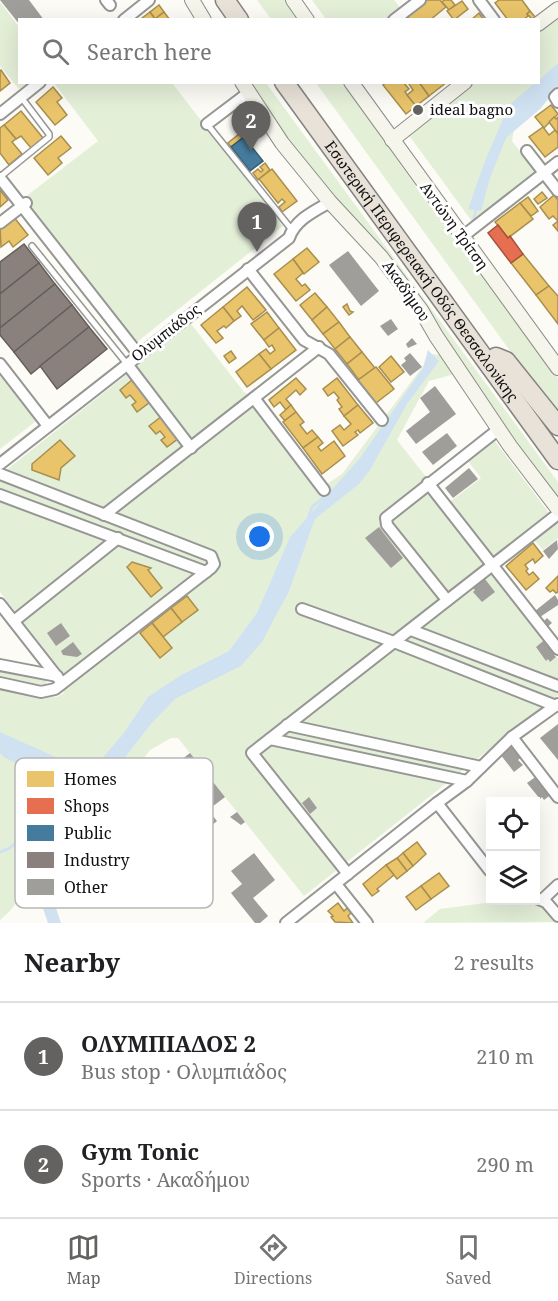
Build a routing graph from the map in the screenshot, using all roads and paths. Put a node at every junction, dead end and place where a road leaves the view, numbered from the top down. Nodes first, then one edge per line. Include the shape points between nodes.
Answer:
1 (149, 0) edge
2 (192, 0) edge
3 (225, 0) edge
4 (239, 0) edge
5 (293, 0) edge
6 (420, 0) edge
7 (479, 0) edge
8 (558, 9) edge
9 (126, 18) edge
10 (203, 18) edge
11 (238, 18) edge
12 (252, 18) edge
13 (306, 18) edge
14 (397, 18) edge
15 (492, 18) edge
16 (540, 22) edge
17 (37, 84) edge
18 (285, 84) edge
19 (299, 84) edge
20 (352, 84) edge
21 (462, 84) edge
22 (245, 88) edge
23 (21, 97) junction
24 (0, 114) edge
25 (207, 124) joint
26 (392, 140) junction
27 (527, 151) dead end
28 (558, 162) edge
29 (544, 173) junction
30 (0, 177) edge
31 (558, 191) edge
32 (330, 202) junction
33 (22, 206) junction
34 (0, 223) edge
35 (292, 230) junction
36 (462, 237) junction
37 (32, 246) dead end
38 (248, 269) junction
39 (318, 347) junction
40 (139, 355) junction
41 (496, 357) junction
42 (556, 359) edge
43 (0, 364) edge
44 (127, 364) junction
45 (254, 398) junction
46 (382, 420) dead end
47 (48, 426) junction
48 (558, 426) edge
49 (499, 429) junction
50 (558, 442) edge
51 (191, 448) junction
52 (558, 460) edge
53 (0, 464) edge
54 (0, 474) edge
55 (428, 483) junction
56 (324, 490) dead end
57 (0, 495) edge
58 (558, 511) edge
59 (104, 515) junction
60 (118, 538) junction
61 (493, 564) junction
62 (206, 572) junction
63 (447, 600) junction
64 (0, 604) edge
65 (302, 609) dead end
66 (14, 621) junction
67 (411, 630) junction
68 (394, 642) junction
69 (558, 649) edge
70 (0, 666) edge
71 (59, 679) junction
72 (0, 683) edge
73 (558, 686) edge
74 (557, 705) edge
75 (287, 725) junction
76 (512, 737) junction
77 (270, 738) junction
78 (481, 767) junction
79 (467, 781) junction
80 (558, 797) edge
81 (437, 802) junction
82 (486, 866) edge
83 (348, 874) junction
84 (336, 884) junction
85 (558, 885) edge
86 (540, 898) edge
87 (540, 900) edge
88 (558, 918) edge
89 (286, 923) edge
90 (367, 923) edge
91 (554, 923) edge

1 - 9 street
2 - 10 street
3 - 11 highway
4 - 12 highway
5 - 13 street
6 - 14 street
7 - 15 street
8 - 16 street
17 - 23 street
18 - 52 highway, Εσωτερική Περιφερειακή Οδός Θεσσαλονίκης
19 - 41 highway, Εσωτερική Περιφερειακή Οδός Θεσσαλονίκης
20 - 26 street, Αντώνη Τρίτση
21 - 26 street
22 - 25 street
22 - 32 street, Ακαδήμου via 282,143
23 - 24 street
23 - 30 lane via 49,137
25 - 35 lane
26 - 36 street, Αντώνη Τρίτση
27 - 29 street
28 - 29 street
29 - 31 street
29 - 36 street
30 - 33 street
32 - 35 street, Ολυμπιάδος
32 - 49 street, Ακαδήμου via 381,257 421,310
33 - 34 street
33 - 40 street
35 - 38 street, Ολυμπιάδος via 289,238
36 - 42 street, Αντώνη Τρίτση
37 - 44 lane
38 - 39 street via 304,340
38 - 40 street, Ολυμπιάδος
39 - 45 street
39 - 46 street via 329,354
40 - 44 street, Ολυμπιάδος
41 - 48 highway via 506,361
41 - 50 highway, Εσωτερική Περιφερειακή Οδός Θεσσαλονίκης
43 - 47 street
44 - 47 street, Ολυμπιάδος
44 - 51 street
45 - 51 street
45 - 56 street
47 - 53 street, Ολυμπιάδος
49 - 55 street
49 - 58 street, Ακαδήμου
51 - 59 street
54 - 59 street
55 - 61 street
55 - 63 street via 386,521
57 - 60 street
58 - 61 street
59 - 62 street via 211,556 213,565
60 - 62 street
60 - 66 street
61 - 63 street
61 - 69 street
62 - 71 street
63 - 67 street
64 - 66 street
65 - 68 street
66 - 71 street
67 - 68 street
67 - 73 street
68 - 74 street
68 - 75 street
70 - 71 street
71 - 72 street via 52,690 43,692
74 - 76 street
75 - 77 street
75 - 78 street
76 - 78 street
76 - 80 street
77 - 79 street
77 - 83 street via 252,753
78 - 79 street
79 - 81 street
81 - 82 street
81 - 83 street
83 - 84 street
84 - 89 street
84 - 90 street
85 - 86 street
87 - 88 street
88 - 91 street

